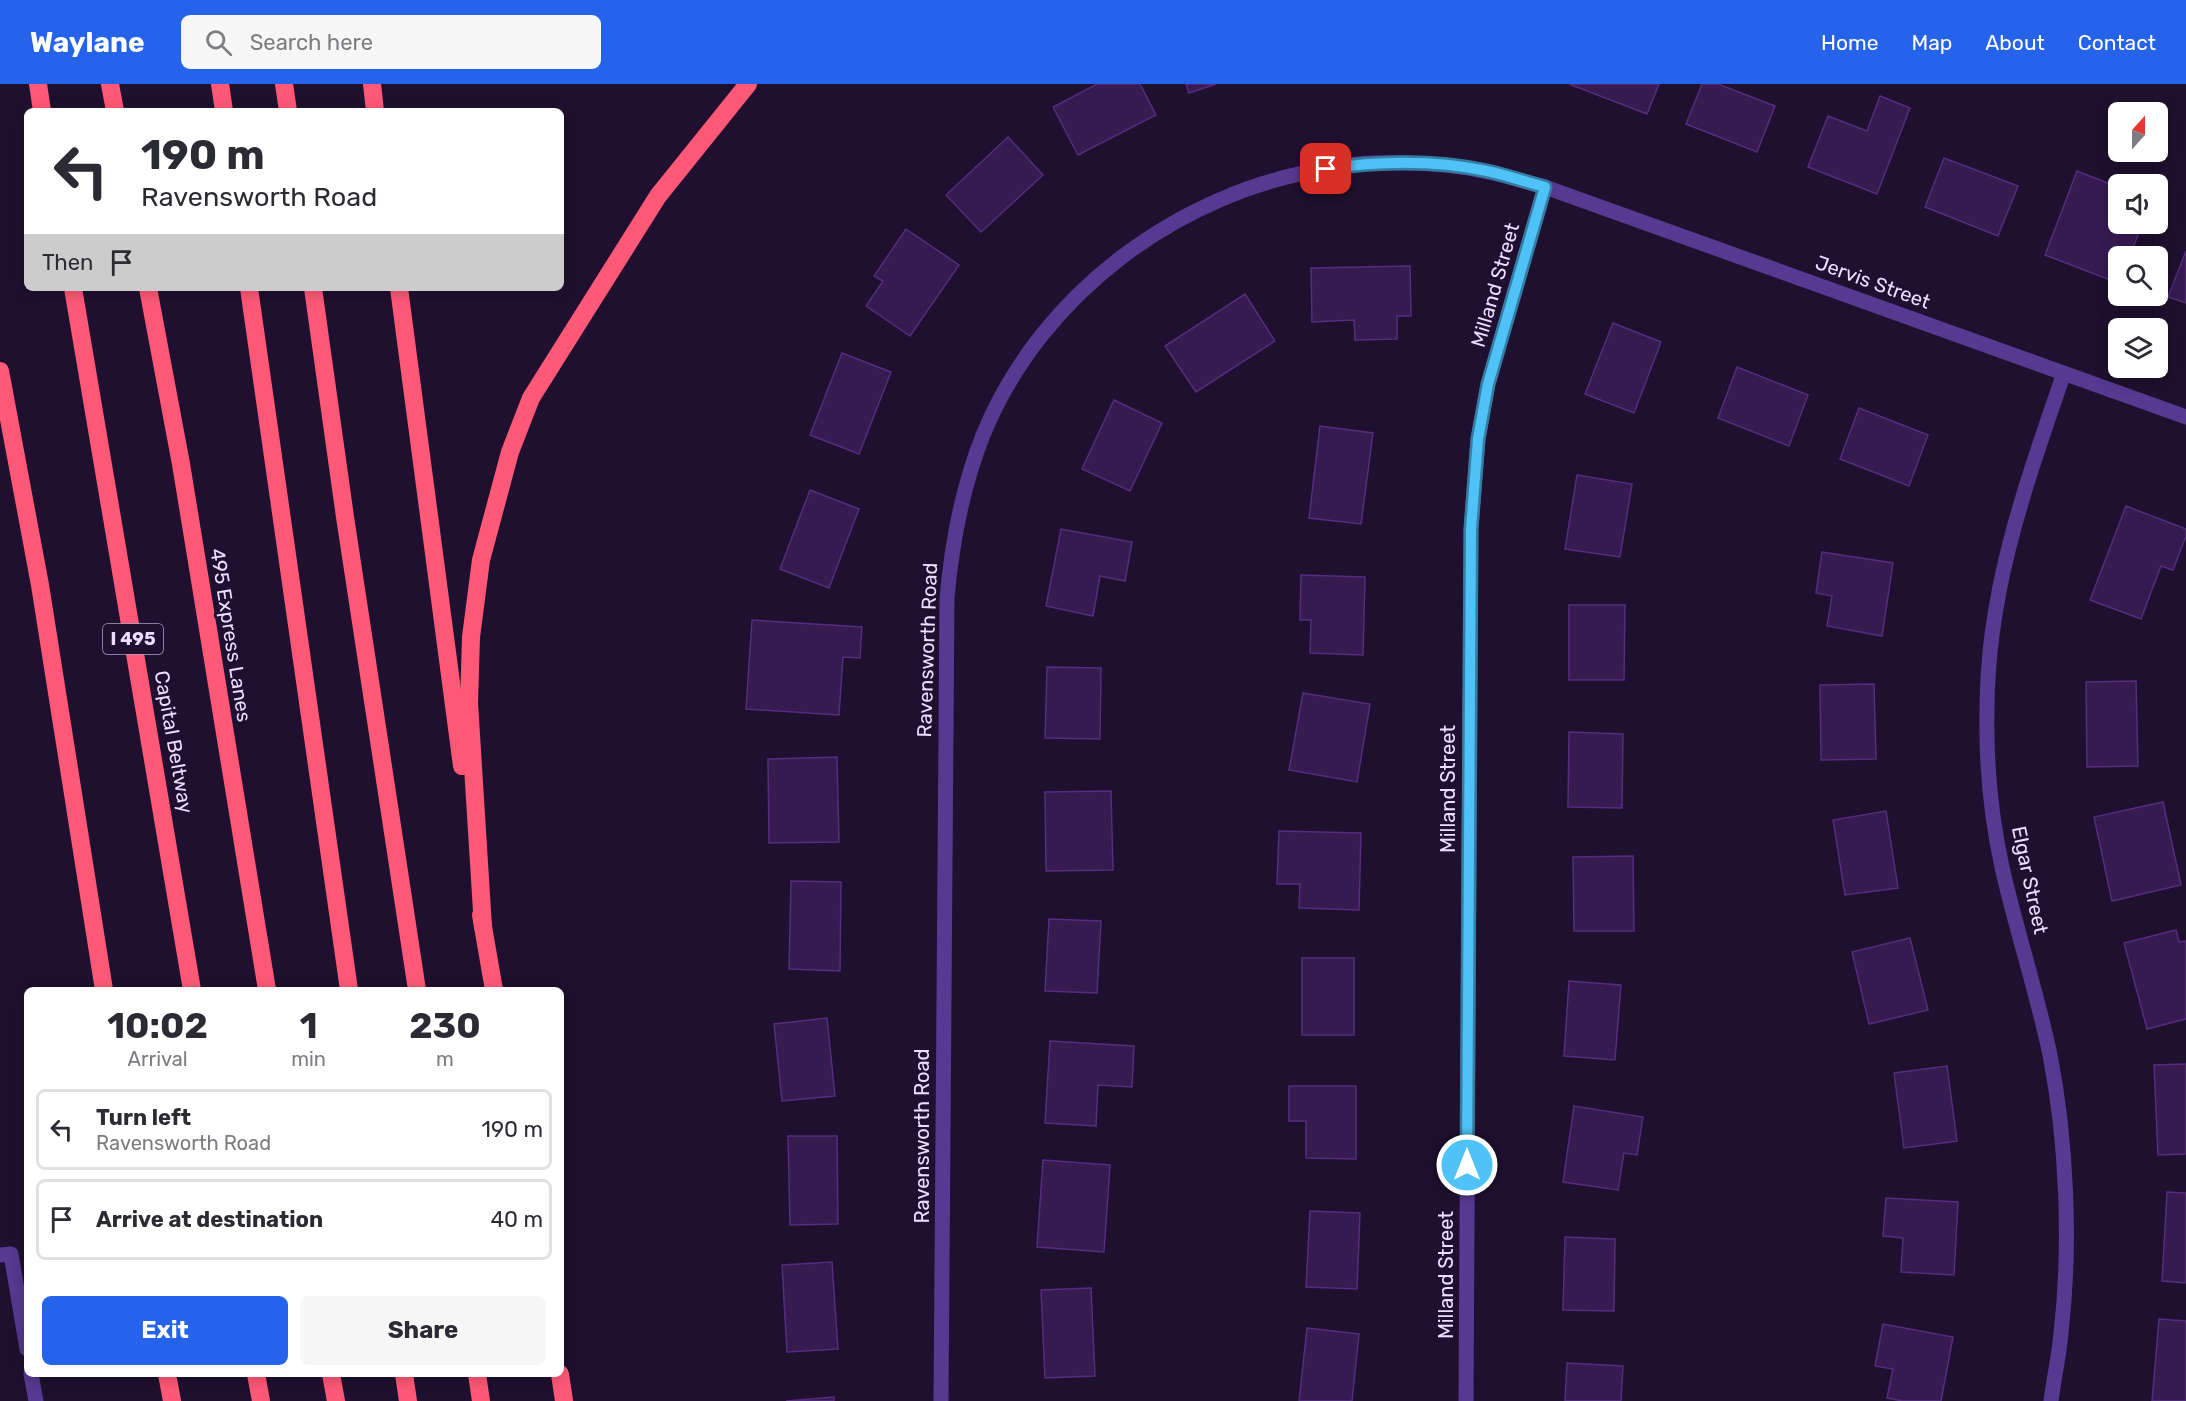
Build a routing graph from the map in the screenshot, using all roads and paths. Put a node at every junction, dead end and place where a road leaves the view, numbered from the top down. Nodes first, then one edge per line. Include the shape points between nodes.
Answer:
1 (38, 84) edge
2 (110, 84) edge
3 (220, 84) edge
4 (284, 84) edge
5 (372, 84) edge
6 (748, 84) edge
7 (42, 108) edge
8 (114, 108) edge
9 (224, 108) edge
10 (288, 108) edge
11 (375, 108) edge
12 (1545, 187) junction
13 (74, 291) edge
14 (149, 291) edge
15 (249, 291) edge
16 (313, 291) edge
17 (399, 291) edge
18 (0, 371) edge
19 (2064, 373) junction
20 (2186, 417) edge
21 (483, 927) junction
22 (104, 987) edge
23 (191, 987) edge
24 (267, 987) edge
25 (349, 987) edge
26 (417, 987) edge
27 (493, 987) edge
28 (0, 1255) edge
29 (24, 1331) edge
30 (32, 1377) edge
31 (168, 1377) edge
32 (257, 1377) edge
33 (332, 1377) edge
34 (404, 1377) edge
35 (478, 1377) edge
36 (560, 1377) edge
37 (36, 1401) edge
38 (172, 1401) edge
39 (261, 1401) edge
40 (336, 1401) edge
41 (408, 1401) edge
42 (482, 1401) edge
43 (564, 1401) edge
44 (941, 1401) edge
45 (1466, 1401) edge
46 (2051, 1401) edge

1 - 7 highway
2 - 8 highway
3 - 9 highway
4 - 10 highway
5 - 11 highway
6 - 21 highway via 658,196 531,398 510,452 481,560 471,637 469,703
12 - 19 street, Jervis Street
12 - 44 street, Ravensworth Road via 1486,171 1424,163 1368,163 1293,175 1247,188 1193,211 1137,245 1088,285 1049,327 1012,378 984,434 963,491 947,598
12 - 45 street, Milland Street via 1488,384 1478,439 1471,529
13 - 23 highway, Capital Beltway / I 495
14 - 24 highway, 495 Express Lanes via 181,464
15 - 25 highway
16 - 26 highway
17 - 21 highway
18 - 22 highway via 40,585
19 - 20 street, Jervis Street
19 - 46 street, Elgar Street via 2005,557 1993,626 1986,709 1989,774 2002,865 2050,1056 2062,1143 2066,1237 2061,1332
21 - 27 highway
28 - 29 street via 11,1254
30 - 37 street
31 - 38 highway
32 - 39 highway
33 - 40 highway
34 - 41 highway
35 - 42 highway
36 - 43 highway

